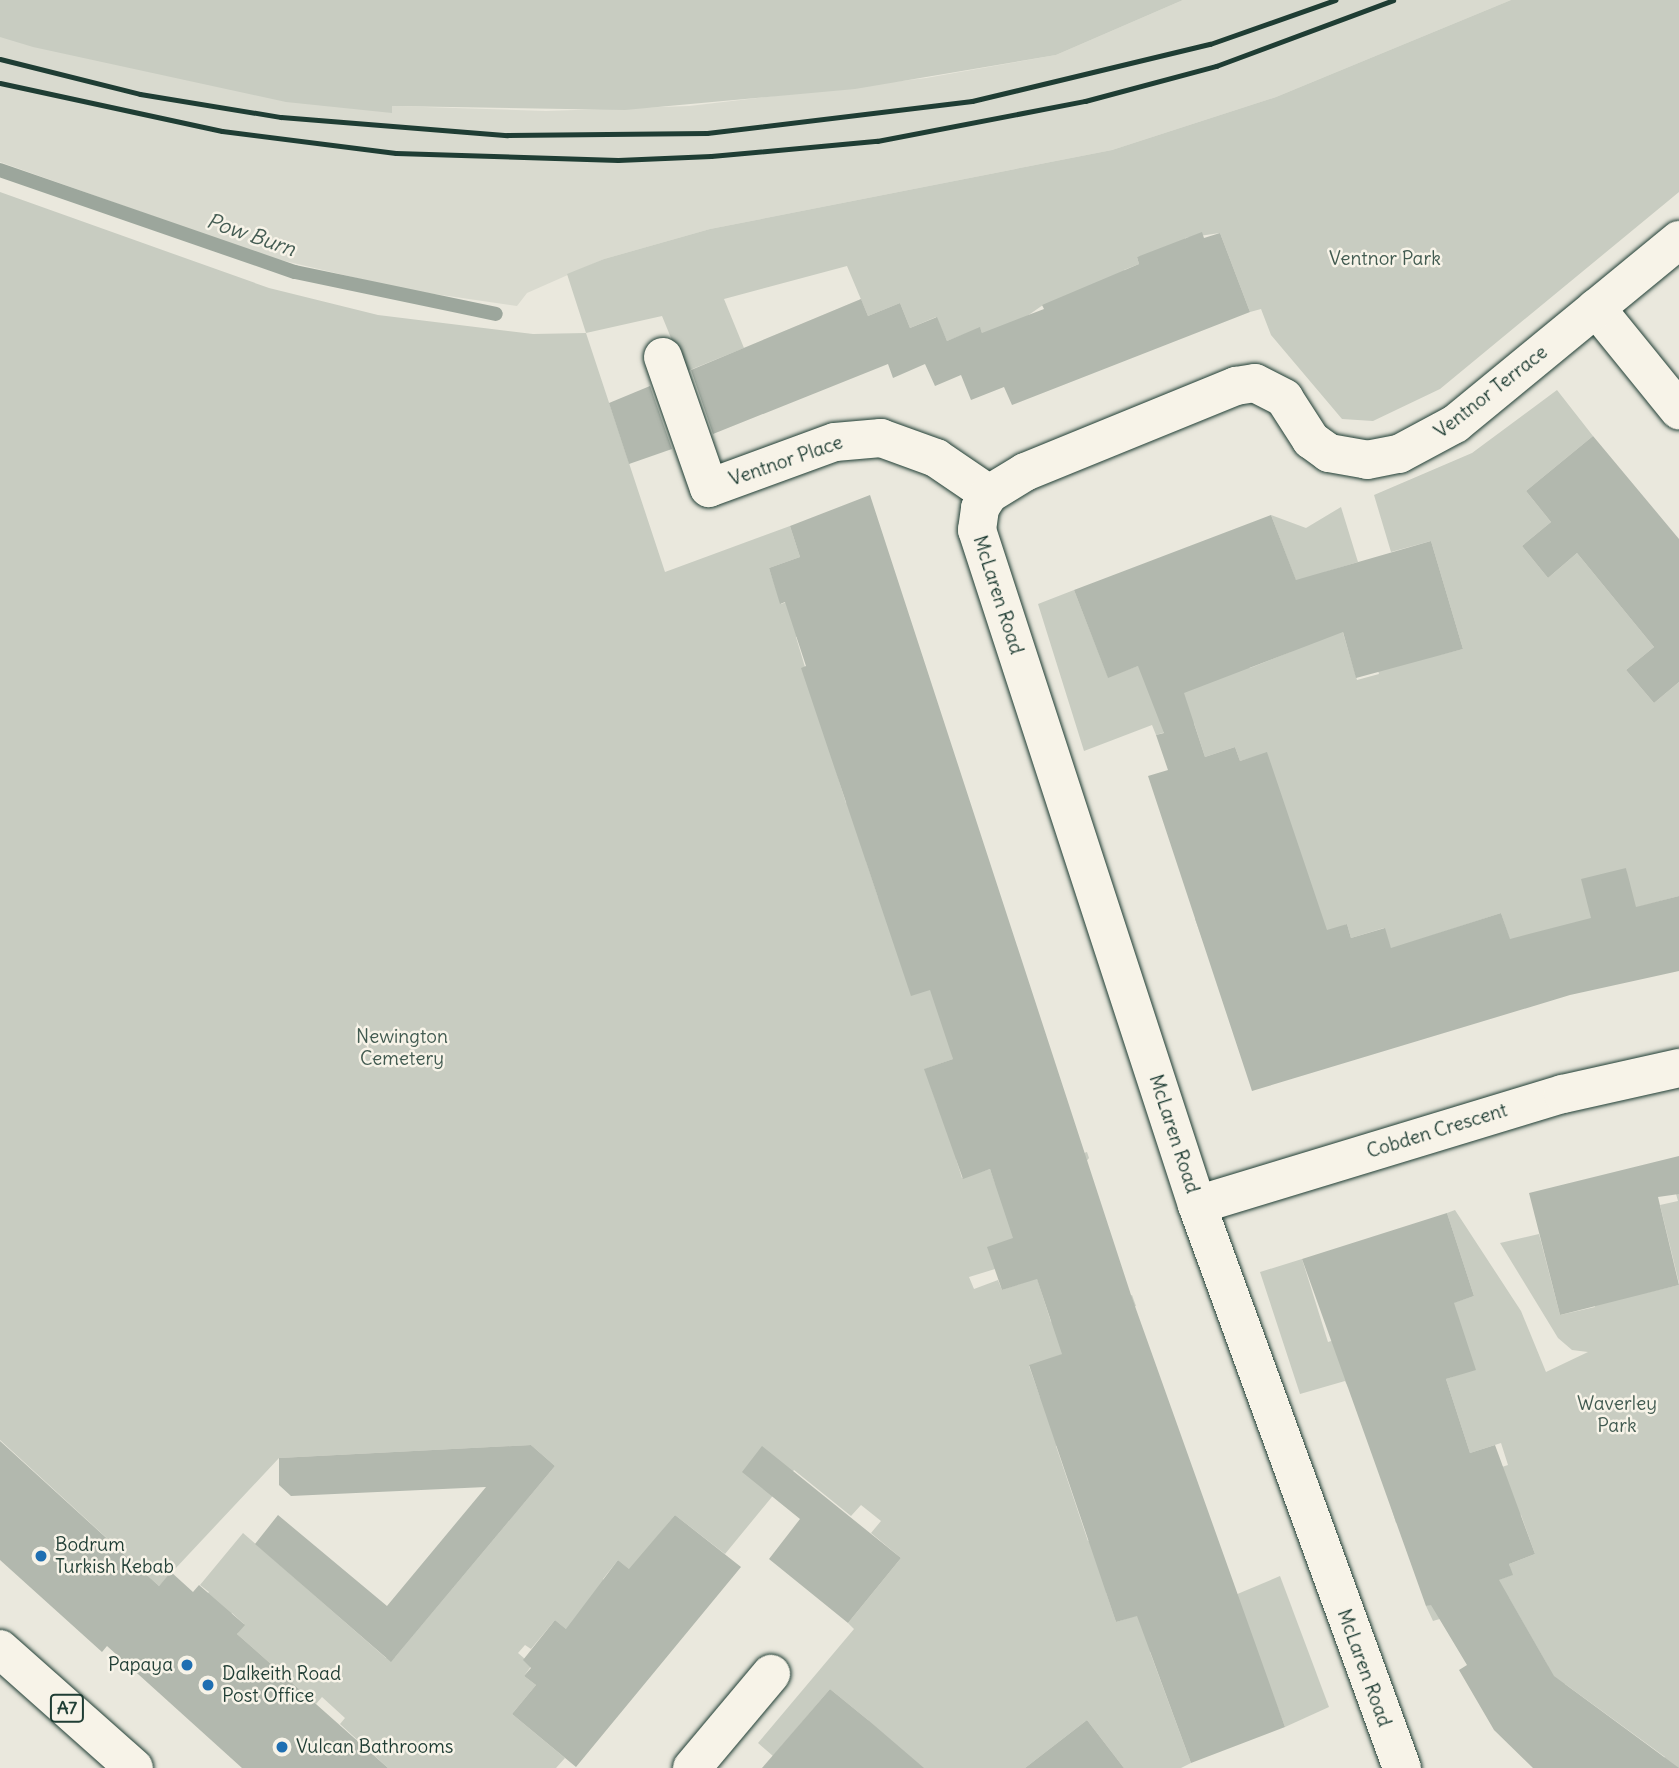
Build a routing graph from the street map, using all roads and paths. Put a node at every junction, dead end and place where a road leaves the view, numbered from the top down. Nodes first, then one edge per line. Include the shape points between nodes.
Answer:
1 (1679, 240) edge
2 (1597, 309) junction
3 (663, 357) dead end
4 (1679, 410) edge
5 (989, 494) junction
6 (1679, 1068) edge
7 (1197, 1205) junction
8 (0, 1649) edge
9 (771, 1674) dead end
10 (134, 1768) edge
11 (692, 1768) edge
12 (1402, 1768) edge

1 - 2 street, Ventnor Terrace
2 - 4 street
2 - 5 street, Ventnor Terrace via 1455,424 1399,454 1367,460 1329,453 1311,440 1284,398 1255,383 1025,472
3 - 5 street, Ventnor Place via 709,488 835,442 881,438 936,458
5 - 7 street, McLaren Road via 976,530
6 - 7 street, Cobden Crescent via 1550,1098
7 - 12 street, McLaren Road
8 - 10 street, A7
9 - 11 street

